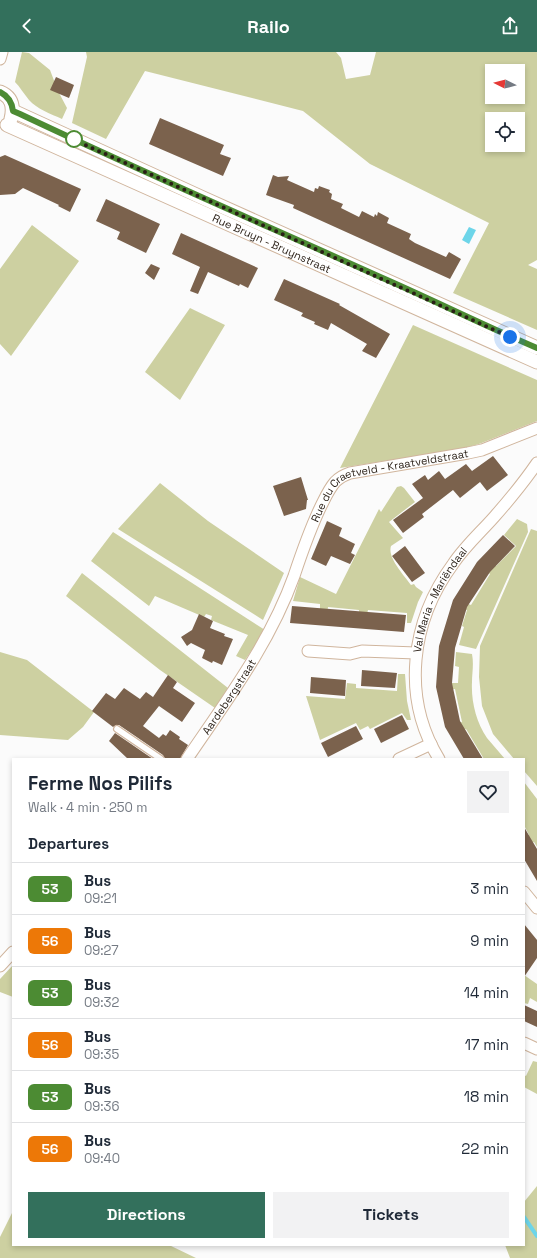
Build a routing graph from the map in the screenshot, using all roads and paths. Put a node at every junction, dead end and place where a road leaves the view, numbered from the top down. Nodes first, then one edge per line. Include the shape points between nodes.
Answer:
1 (2, 52) edge
2 (0, 59) edge
3 (0, 92) edge
4 (13, 111) junction
5 (4, 127) edge
6 (537, 348) edge
7 (537, 362) edge
8 (537, 428) edge
9 (537, 464) edge
10 (269, 633) joint
11 (308, 651) dead end
12 (416, 654) junction
13 (117, 729) dead end
14 (431, 744) junction
15 (160, 758) edge
16 (188, 758) edge
17 (401, 758) edge
18 (438, 758) edge
19 (525, 893) edge
20 (537, 908) edge
21 (12, 953) edge
22 (0, 966) edge
23 (525, 1043) edge
24 (537, 1049) edge

1 - 2 street
3 - 4 street via 10,100
4 - 5 street, Rue Bruyn - Bruynstraat
4 - 6 street, Rue Bruyn - Bruynstraat
5 - 7 street, Rue Bruyn - Bruynstraat
8 - 10 street, Rue du Craetveld - Kraatveldstraat via 482,450 350,473 340,477 331,487 312,524 289,589
9 - 12 street, Val Maria - Mariëndaal via 445,575 427,612 418,638
10 - 16 street, Aardebergstraat
11 - 12 street
12 - 14 street, Val Maria - Mariëndaal via 419,711
13 - 15 lane
14 - 17 street
14 - 18 street, Val Maria - Mariëndaal
19 - 20 street
21 - 22 street
23 - 24 street

